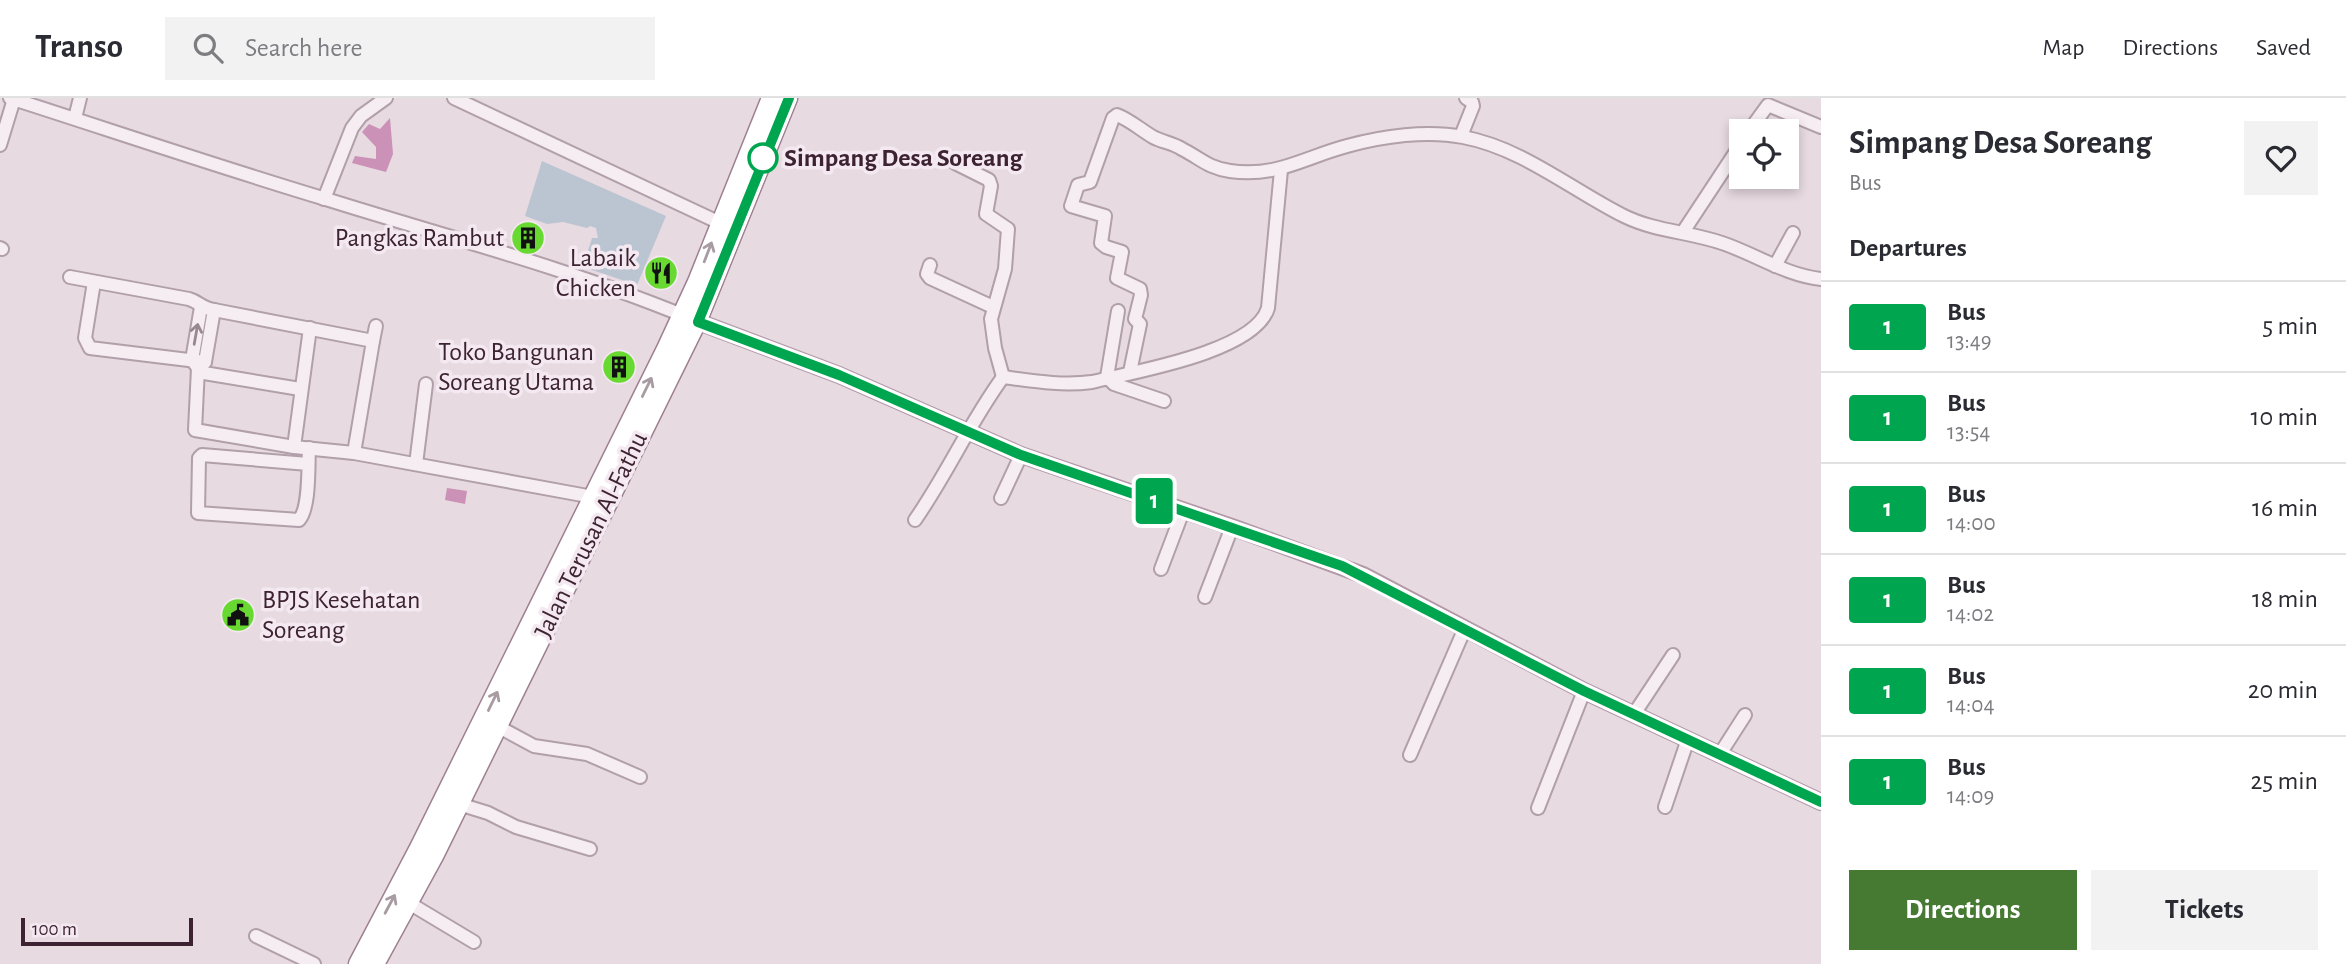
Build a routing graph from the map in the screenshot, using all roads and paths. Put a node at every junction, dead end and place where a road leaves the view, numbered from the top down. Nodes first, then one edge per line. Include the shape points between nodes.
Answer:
1 (80, 98) edge
2 (386, 98) edge
3 (454, 98) edge
4 (771, 98) edge
5 (788, 98) edge
6 (1466, 98) edge
7 (12, 99) edge
8 (75, 118) junction
9 (1757, 119) edge
10 (1821, 127) edge
11 (1461, 136) junction
12 (0, 145) edge
13 (1729, 162) edge
14 (955, 163) dead end
15 (1280, 170) junction
16 (324, 199) junction
17 (720, 223) junction
18 (1683, 232) junction
19 (1793, 233) dead end
20 (930, 265) dead end
21 (1775, 267) junction
22 (70, 277) dead end
23 (1821, 279) edge
24 (94, 282) junction
25 (993, 307) junction
26 (207, 309) junction
27 (1118, 311) dead end
28 (690, 318) junction
29 (376, 326) dead end
30 (310, 328) junction
31 (373, 341) junction
32 (198, 365) junction
33 (1130, 372) junction
34 (1003, 377) junction
35 (1107, 377) junction
36 (426, 384) dead end
37 (300, 389) junction
38 (1164, 401) dead end
39 (968, 433) junction
40 (294, 447) junction
41 (309, 448) junction
42 (354, 453) junction
43 (1021, 455) junction
44 (308, 464) junction
45 (416, 464) junction
46 (593, 497) junction
47 (1001, 498) dead end
48 (1183, 511) junction
49 (915, 520) dead end
50 (1232, 527) junction
51 (1161, 569) dead end
52 (1205, 597) dead end
53 (1465, 628) junction
54 (1673, 654) dead end
55 (1584, 691) junction
56 (1634, 714) junction
57 (1745, 715) dead end
58 (497, 726) junction
59 (1688, 739) junction
60 (1720, 754) junction
61 (1410, 755) dead end
62 (640, 777) dead end
63 (461, 782) junction
64 (1821, 802) edge
65 (459, 804) junction
66 (1665, 807) dead end
67 (1538, 808) dead end
68 (590, 849) dead end
69 (408, 903) junction
70 (257, 936) dead end
71 (474, 942) dead end
72 (314, 964) edge
73 (358, 964) edge
74 (375, 964) edge

1 - 8 street
2 - 16 street via 352,128
3 - 17 street
4 - 17 highway, Jalan Terusan Al-Fathu
5 - 28 highway, Jalan Terusan Al-Fathu
6 - 11 street via 1473,106
7 - 8 street
7 - 12 street
8 - 16 street
9 - 10 street via 1769,105
11 - 15 street via 1405,136 1360,143
11 - 18 street via 1510,153 1625,217
13 - 18 street
14 - 25 street via 989,180 986,214 1008,229 1005,270
15 - 33 street via 1268,308 1263,321 1194,358
15 - 33 street via 1245,173 1202,163 1184,149 1115,116 1090,182 1078,185 1071,206 1105,216 1101,243 1122,252 1117,278 1140,289 1135,319 1140,324
16 - 28 street via 536,262
28 -> 17 highway, Jalan Terusan Al-Fathu
18 - 21 street via 1723,243
19 - 21 street
20 - 25 street via 930,278
21 - 23 street
22 - 24 street
24 - 26 street via 189,299
24 - 32 street via 85,338 90,348
25 - 34 street via 991,327
26 - 30 street
26 - 32 street
27 - 35 street
28 - 39 main road via 839,375
46 -> 28 highway, Jalan Terusan Al-Fathu
28 - 58 highway, Jalan Terusan Al-Fathu
29 - 31 street
30 - 31 street
30 - 37 street
31 - 42 street
32 - 37 street
32 - 40 street via 195,430
33 - 35 street
34 - 35 street via 1077,384
34 - 39 street
35 - 38 street
36 - 45 street
37 - 40 street
39 - 43 main road
39 - 49 street
40 - 41 street
41 - 42 street
41 - 44 street
42 - 45 street
43 - 47 street
43 - 48 main road
44 - 44 street via 304,513 299,520 198,513 202,455
45 - 46 street
63 -> 46 highway, Jalan Terusan Al-Fathu
48 - 50 main road
48 - 51 street
50 - 52 street
50 - 53 main road via 1363,575
53 - 55 main road
53 - 61 street
54 - 56 street
55 - 56 main road
55 - 67 street
56 - 59 main road
57 - 60 street
58 - 62 street via 534,746 587,754
58 - 63 highway, Jalan Terusan Al-Fathu
59 - 60 main road
59 - 66 street
60 - 64 main road
63 - 65 highway, Jalan Terusan Al-Fathu
73 -> 63 highway, Jalan Terusan Al-Fathu
65 - 68 street
65 - 69 highway, Jalan Terusan Al-Fathu
69 - 71 street
69 - 74 highway, Jalan Terusan Al-Fathu
70 - 72 street

